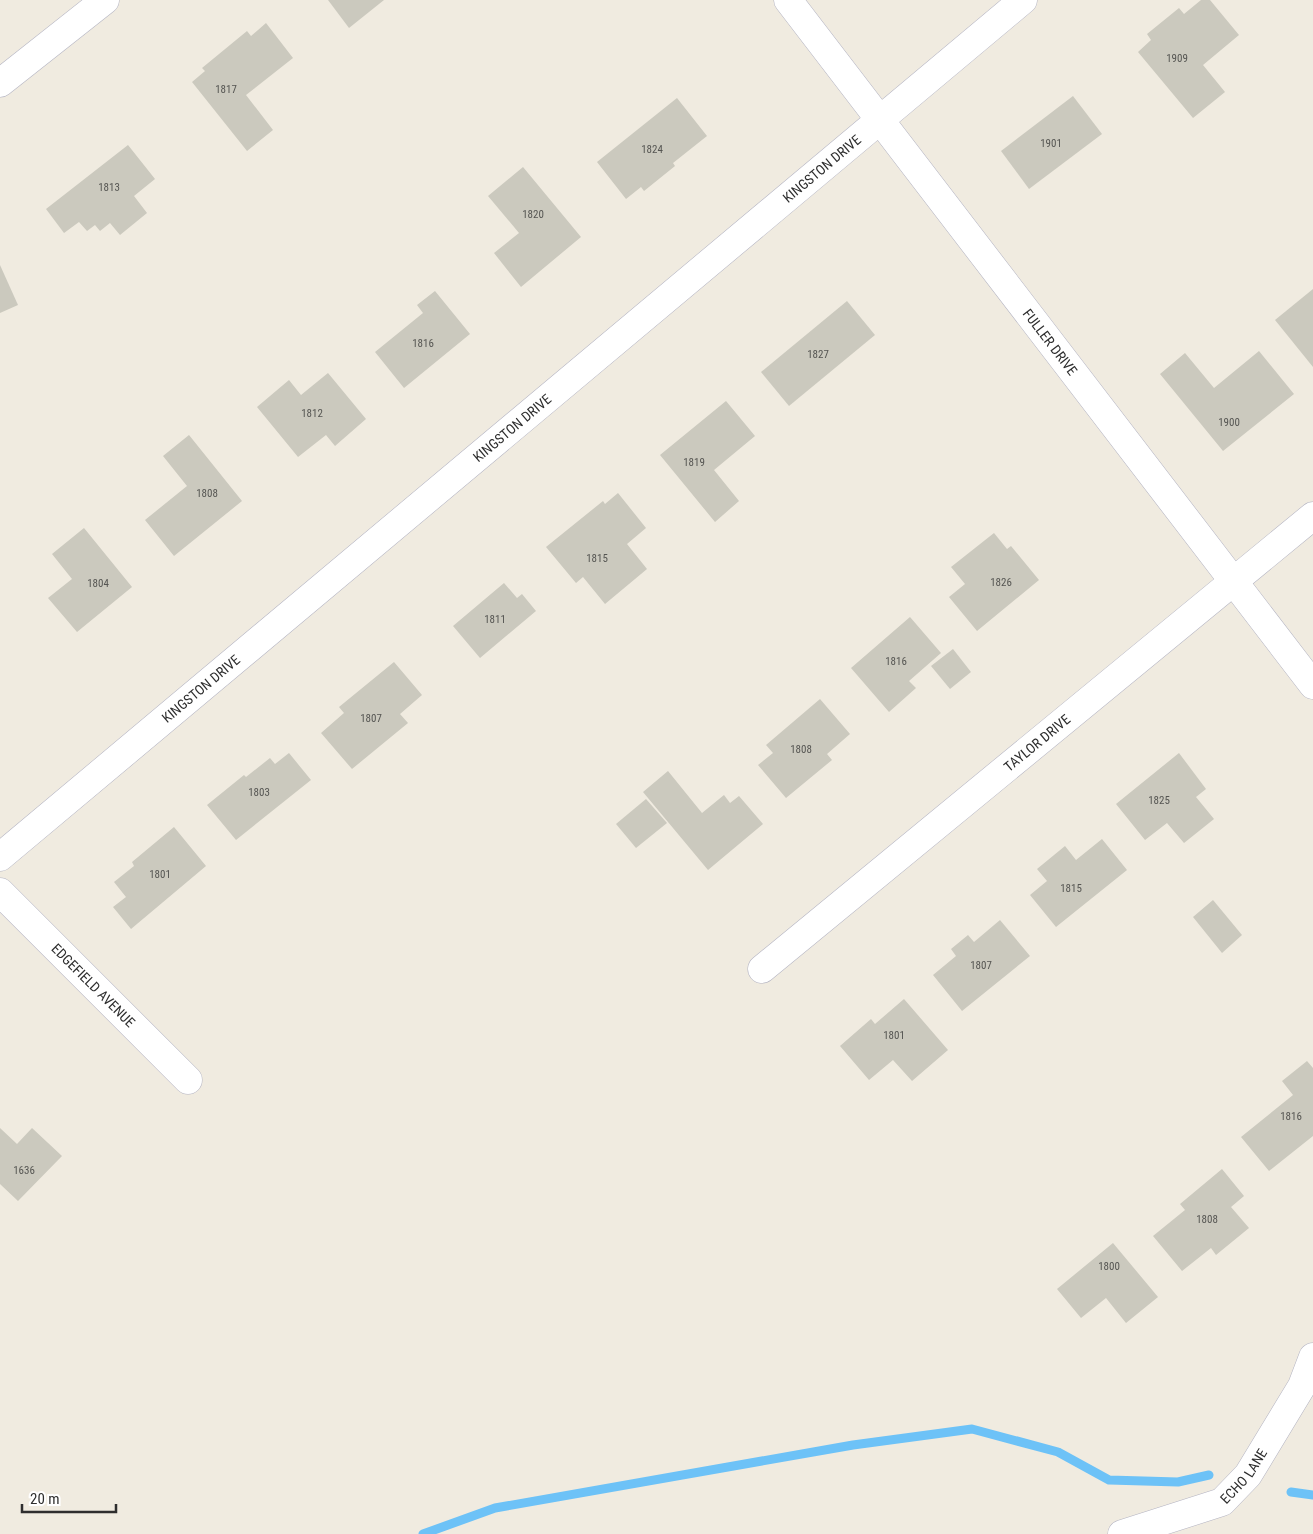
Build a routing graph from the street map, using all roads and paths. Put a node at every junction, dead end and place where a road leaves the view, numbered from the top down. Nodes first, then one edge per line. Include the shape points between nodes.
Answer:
1 (105, 0) edge
2 (788, 0) edge
3 (1023, 0) edge
4 (0, 83) edge
5 (880, 119) junction
6 (1313, 516) edge
7 (1232, 582) junction
8 (1313, 685) edge
9 (0, 857) edge
10 (0, 892) edge
11 (762, 969) dead end
12 (188, 1080) dead end
13 (1313, 1357) edge
14 (1122, 1534) edge

1 - 4 street
2 - 5 street, FULLER DRIVE
3 - 5 street, KINGSTON DRIVE
5 - 7 street, FULLER DRIVE
5 - 9 street, KINGSTON DRIVE
6 - 7 street, TAYLOR DRIVE
7 - 8 street, FULLER DRIVE
7 - 11 street, TAYLOR DRIVE
10 - 12 street, EDGEFIELD AVENUE
13 - 14 street, ECHO LANE via 1302,1386 1248,1475 1222,1502

